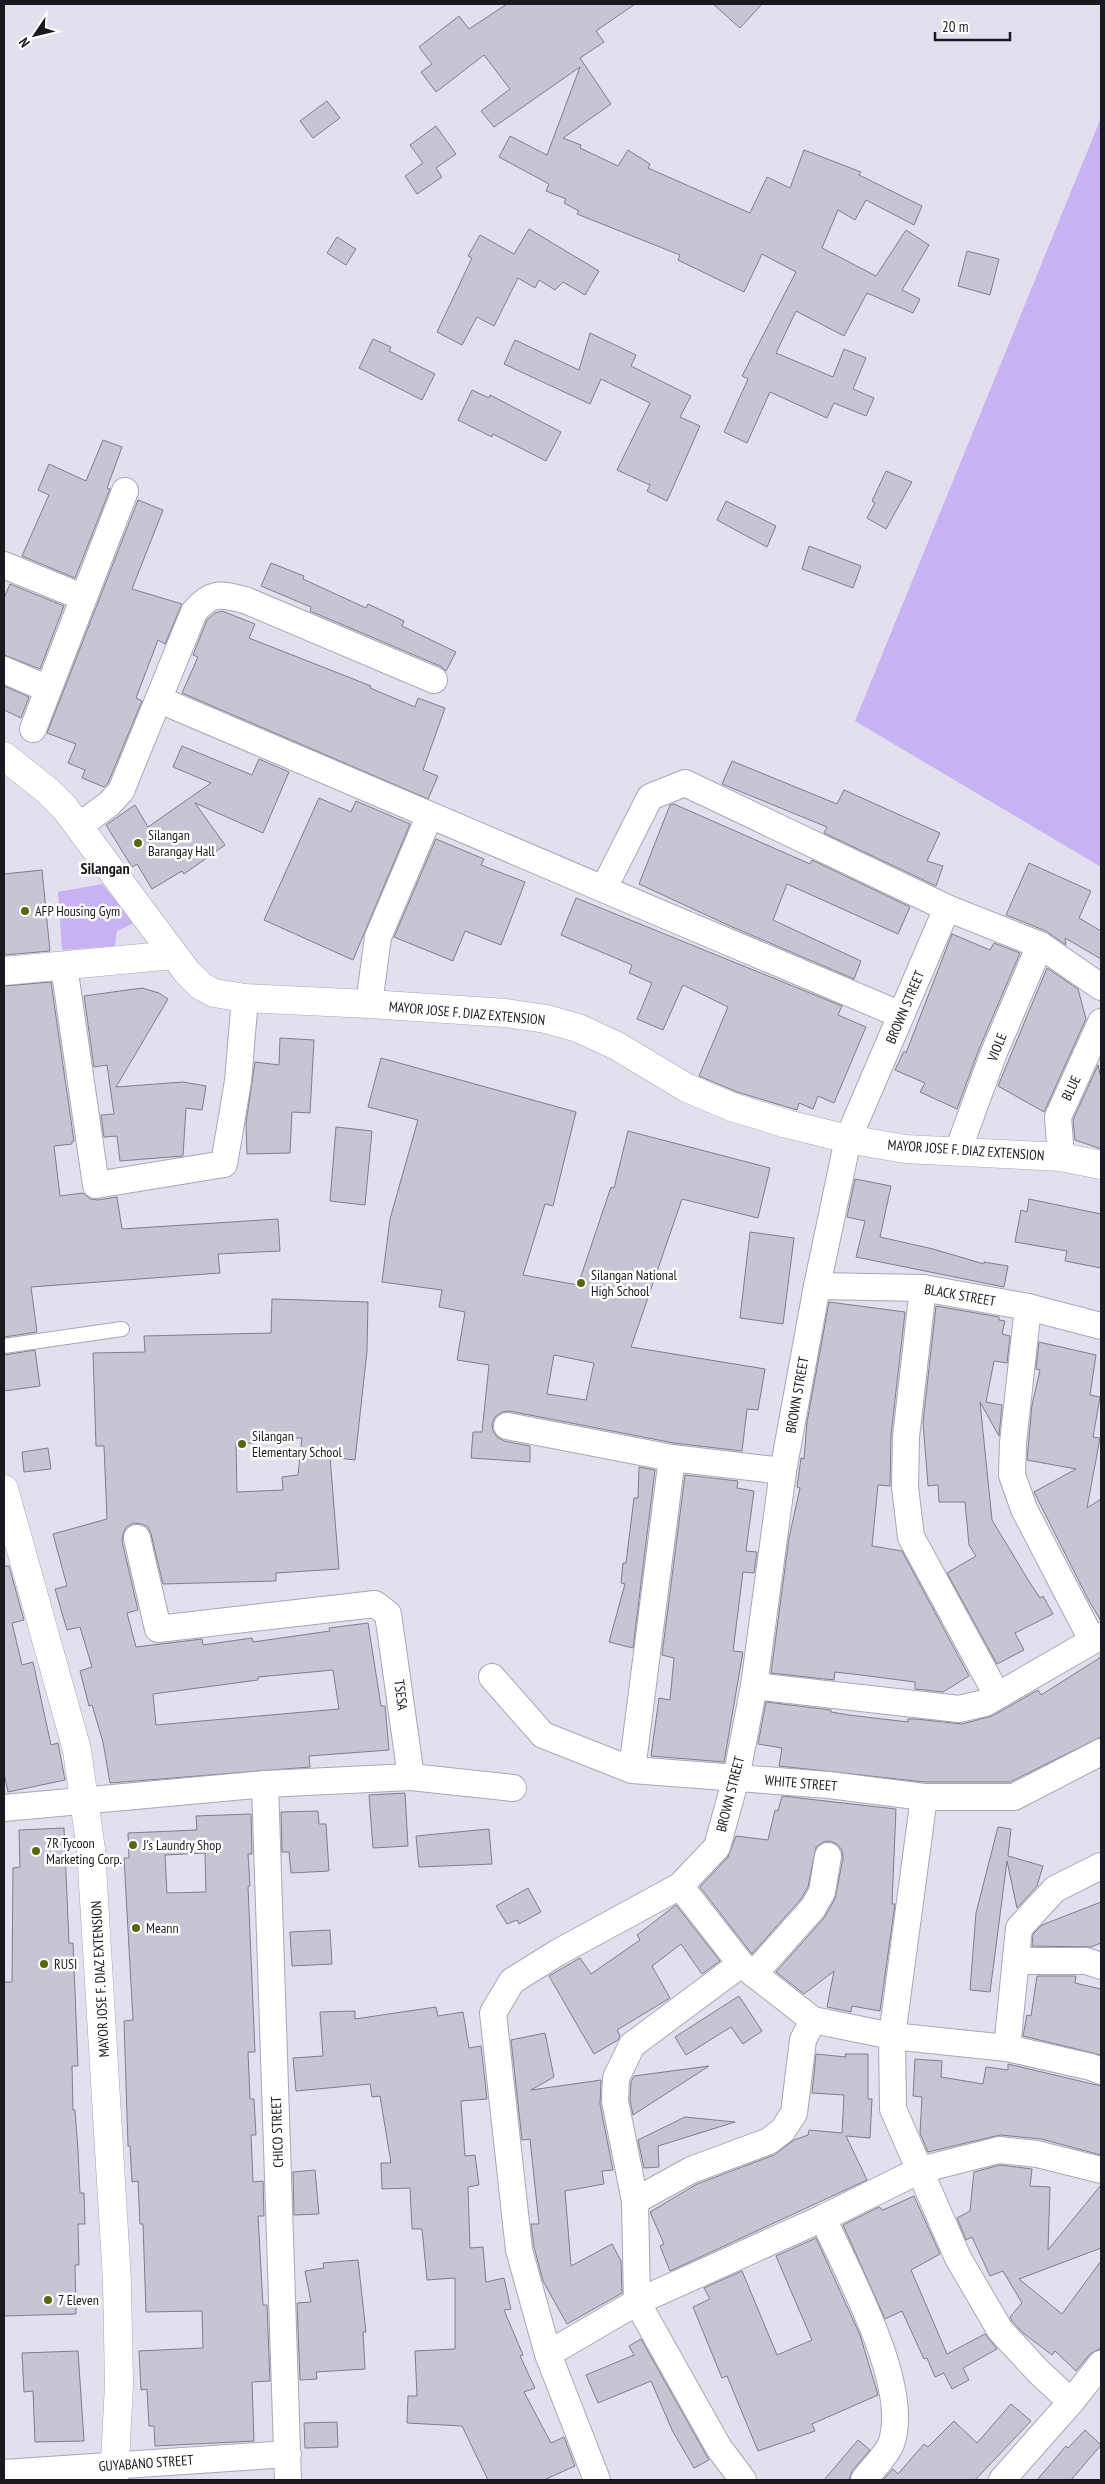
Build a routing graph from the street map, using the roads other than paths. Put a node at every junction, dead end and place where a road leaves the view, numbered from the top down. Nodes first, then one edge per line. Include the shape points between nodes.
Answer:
1 (125, 491) dead end
2 (4, 565) edge
3 (82, 597) junction
4 (4, 670) edge
5 (434, 680) dead end
6 (48, 689) junction
7 (160, 700) junction
8 (33, 729) dead end
9 (4, 756) edge
10 (429, 817) junction
11 (79, 826) junction
12 (604, 888) junction
13 (947, 908) junction
14 (1040, 946) junction
15 (174, 955) junction
16 (64, 966) junction
17 (4, 971) edge
18 (1101, 987) edge
19 (245, 998) junction
20 (369, 1004) junction
21 (901, 1015) junction
22 (1101, 1022) edge
23 (848, 1139) junction
24 (958, 1151) junction
25 (1061, 1157) junction
26 (1101, 1165) edge
27 (817, 1286) junction
28 (923, 1288) junction
29 (1028, 1307) junction
30 (1101, 1326) edge
31 (122, 1329) dead end
32 (4, 1346) edge
33 (507, 1426) dead end
34 (672, 1458) junction
35 (783, 1471) junction
36 (4, 1489) edge
37 (137, 1538) dead end
38 (1097, 1638) edge
39 (492, 1678) dead end
40 (754, 1686) junction
41 (997, 1695) junction
42 (1101, 1752) edge
43 (632, 1770) junction
44 (412, 1777) junction
45 (736, 1778) junction
46 (265, 1784) junction
47 (513, 1788) dead end
48 (924, 1797) junction
49 (86, 1802) junction
50 (4, 1808) edge
51 (828, 1856) dead end
52 (1101, 1866) edge
53 (680, 1886) junction
54 (1016, 1961) junction
55 (1101, 1966) edge
56 (748, 1969) junction
57 (813, 2020) junction
58 (892, 2036) junction
59 (1007, 2048) junction
60 (1101, 2071) edge
61 (920, 2170) junction
62 (1101, 2170) edge
63 (635, 2201) junction
64 (823, 2218) junction
65 (637, 2302) junction
66 (548, 2354) junction
67 (1101, 2364) edge
68 (1071, 2402) junction
69 (288, 2454) junction
70 (4, 2473) edge
71 (114, 2473) edge
72 (288, 2480) edge
73 (597, 2480) edge
74 (743, 2480) edge
75 (864, 2480) edge
76 (1002, 2480) edge

1 - 3 street
2 - 3 street
3 - 6 street
4 - 6 street
5 - 7 street via 245,600 220,594 205,600 194,612
6 - 8 street
7 - 10 street
7 - 11 street via 121,792
9 - 11 street, MAYOR JOSE F. DIAZ EXTENSION via 48,791
10 - 12 street
10 - 20 street via 378,937
11 - 15 street, MAYOR JOSE F. DIAZ EXTENSION
12 - 13 street via 650,797 685,783
12 - 21 street
13 - 14 street
13 - 21 street, BROWN STREET
14 - 18 street
14 - 24 street, VIOLE via 993,1055
15 - 16 street
15 - 19 street, MAYOR JOSE F. DIAZ EXTENSION via 201,986 214,993
16 - 17 street
16 - 19 street via 96,1185 224,1164 238,1081
19 - 20 street, MAYOR JOSE F. DIAZ EXTENSION
20 - 23 street, MAYOR JOSE F. DIAZ EXTENSION via 506,1013 578,1028 616,1046 687,1088 732,1107
21 - 23 street, BROWN STREET
22 - 25 street, BLUE via 1058,1117
23 - 24 street, MAYOR JOSE F. DIAZ EXTENSION via 905,1148
23 - 27 street, BROWN STREET
24 - 25 street, MAYOR JOSE F. DIAZ EXTENSION
25 - 26 street, MAYOR JOSE F. DIAZ EXTENSION
27 - 28 street, BLACK STREET
27 - 35 street, BROWN STREET
28 - 29 street, BLACK STREET
28 - 41 street via 906,1437 905,1488 911,1537
29 - 30 street, BLACK STREET
29 - 38 street via 1012,1475 1024,1509
31 - 32 lane
33 - 34 street
34 - 35 street
34 - 43 street
35 - 40 street, BROWN STREET
36 - 49 street, MAYOR JOSE F. DIAZ EXTENSION via 75,1741
37 - 44 street, TSESA via 158,1629 375,1604 388,1614
38 - 41 street
39 - 43 street, WHITE STREET via 543,1734
40 - 41 street via 959,1709 985,1704
40 - 45 street, BROWN STREET
42 - 48 street, WHITE STREET via 1014,1798
43 - 45 street, WHITE STREET
44 - 46 street
44 - 47 street
45 - 48 street, WHITE STREET
45 - 53 street, BROWN STREET via 717,1848
46 - 49 street
46 - 69 street, CHICO STREET
48 - 58 street
49 - 50 street
49 - 71 street, MAYOR JOSE F. DIAZ EXTENSION via 96,1912 117,2281 120,2385
51 - 56 street via 825,1883 814,1908
52 - 54 street via 1055,1889 1019,1928
53 - 56 street
53 - 66 street, BROWN STREET via 512,1982 493,2013 519,2250
54 - 55 street via 1086,1961
54 - 59 street
56 - 57 street
56 - 63 street via 632,2045 621,2064 616,2078 615,2101
57 - 58 street
57 - 63 street via 803,2040 794,2113 783,2130 769,2141 691,2170
58 - 59 street
58 - 61 street via 893,2109
59 - 60 street
61 - 62 street via 999,2150 1037,2154
61 - 64 street
61 - 68 street via 958,2258 1000,2330
63 - 65 street
64 - 65 street
64 - 75 street via 885,2357 896,2403 891,2445
65 - 66 street
65 - 74 street via 719,2448
66 - 73 street, BROWN STREET
67 - 68 street
68 - 76 street
69 - 71 street, GUYABANO STREET
69 - 72 street, CHICO STREET
70 - 71 street, GUYABANO STREET

